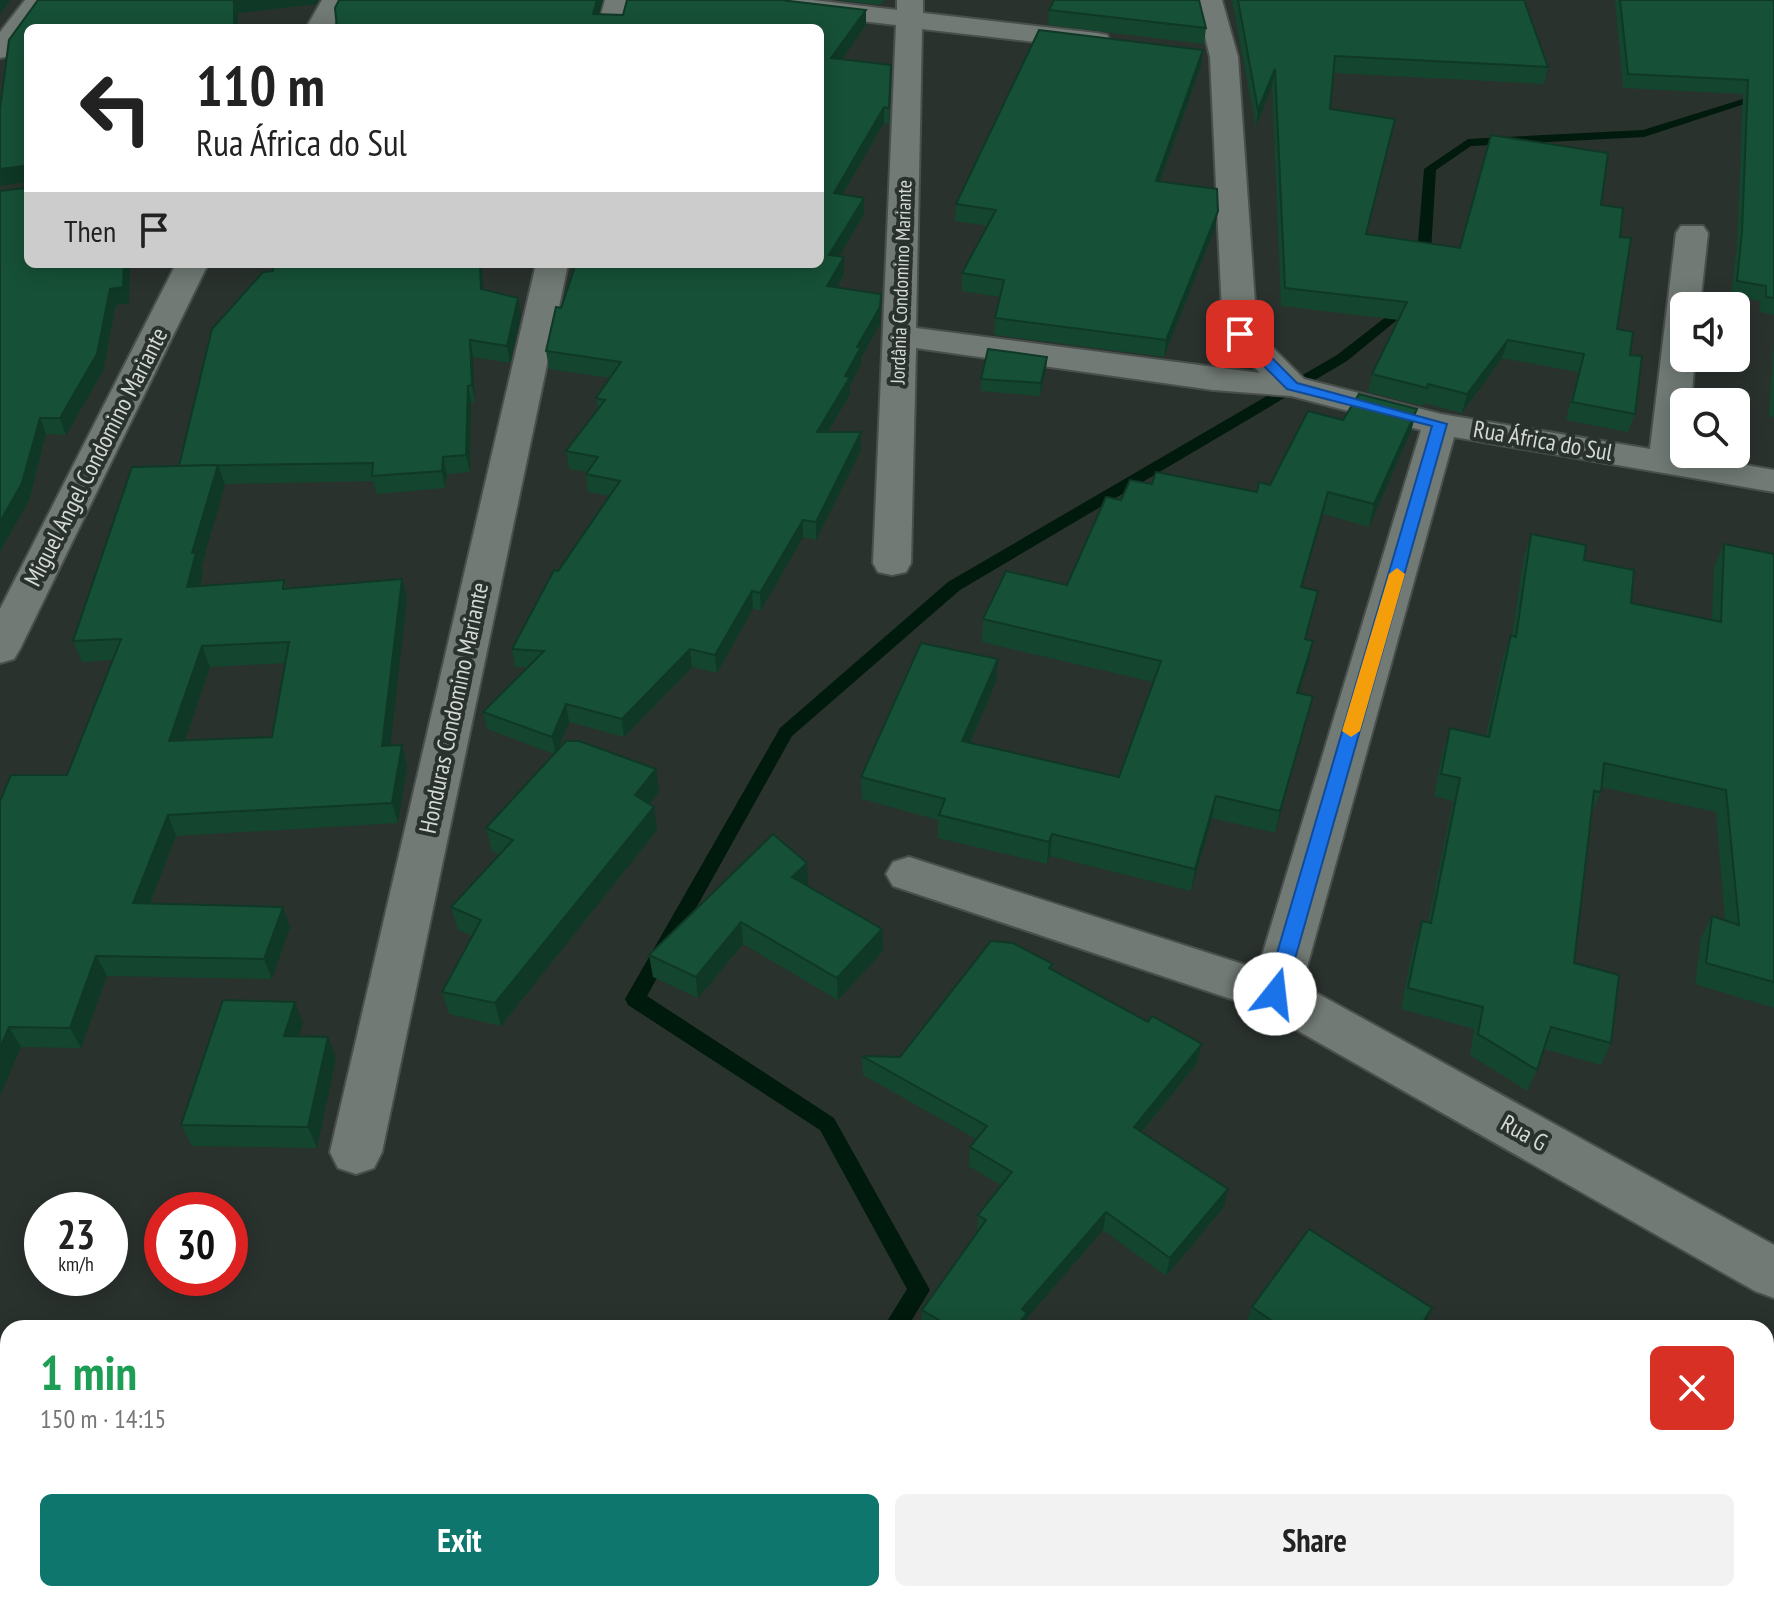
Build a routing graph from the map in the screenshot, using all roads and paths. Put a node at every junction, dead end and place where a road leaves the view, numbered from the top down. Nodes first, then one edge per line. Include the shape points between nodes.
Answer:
1 (38, 0) edge
2 (335, 0) edge
3 (618, 0) edge
4 (746, 0) edge
5 (1209, 0) edge
6 (910, 10) edge
7 (321, 24) edge
8 (611, 24) edge
9 (1130, 45) edge
10 (0, 50) edge
11 (1193, 53) edge
12 (1224, 57) junction
13 (1692, 233) dead end
14 (190, 268) edge
15 (551, 268) edge
16 (899, 336) junction
17 (1292, 386) junction
18 (1440, 424) junction
19 (1667, 462) junction
20 (1774, 481) edge
21 (892, 563) dead end
22 (0, 649) edge
23 (909, 874) dead end
24 (1275, 994) junction
25 (356, 1152) dead end
26 (1774, 1273) edge

1 - 10 street
2 - 7 street
3 - 8 street
4 - 6 street
5 - 12 street
6 - 9 street
6 - 16 street, Jordânia Condomino Mariante
11 - 12 street
12 - 17 street via 1240,334
13 - 19 street
14 - 22 street, Miguel Angel Condomino Mariante
15 - 25 street, Honduras Condomino Mariante
16 - 17 street, Rua África do Sul via 1213,380
16 - 21 street, Jordânia Condomino Mariante
17 - 18 street, Rua África do Sul
18 - 19 street, Rua África do Sul
18 - 24 street
19 - 20 street, Rua África do Sul
23 - 24 street, Rua G
24 - 26 street, Rua G

